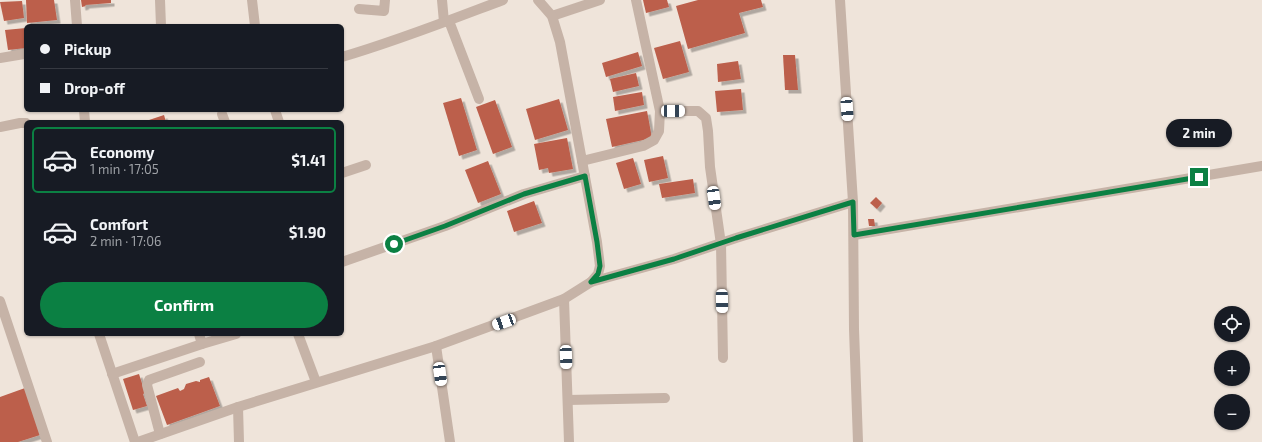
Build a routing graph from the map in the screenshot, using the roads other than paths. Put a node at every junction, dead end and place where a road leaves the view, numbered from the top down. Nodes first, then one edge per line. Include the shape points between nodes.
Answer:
1 (75, 0) edge
2 (160, 0) edge
3 (252, 0) edge
4 (385, 0) edge
5 (442, 0) edge
6 (503, 0) edge
7 (538, 0) edge
8 (600, 0) edge
9 (636, 0) edge
10 (840, 0) edge
11 (359, 9) dead end
12 (552, 16) junction
13 (446, 22) junction
14 (77, 24) edge
15 (161, 24) edge
16 (255, 24) edge
17 (24, 54) dead end
18 (344, 56) edge
19 (0, 58) edge
20 (479, 99) dead end
21 (660, 112) junction
22 (24, 123) edge
23 (0, 127) edge
24 (582, 161) junction
25 (366, 165) dead end
26 (1262, 166) edge
27 (344, 172) edge
28 (585, 176) junction
29 (853, 202) junction
30 (854, 235) junction
31 (721, 244) junction
32 (344, 261) edge
33 (591, 282) junction
34 (564, 300) junction
35 (0, 301) edge
36 (100, 336) edge
37 (222, 336) edge
38 (299, 336) edge
39 (201, 339) edge
40 (436, 346) junction
41 (723, 358) dead end
42 (200, 362) dead end
43 (112, 374) junction
44 (316, 382) junction
45 (665, 398) dead end
46 (568, 400) junction
47 (238, 407) junction
48 (160, 434) junction
49 (48, 442) edge
50 (137, 442) edge
51 (239, 442) edge
52 (450, 442) edge
53 (570, 442) edge
54 (858, 442) edge

1 - 14 street
2 - 15 street
3 - 16 street
4 - 11 street via 384,11
5 - 13 street
6 - 13 street
7 - 12 street
8 - 12 street
9 - 21 street
10 - 29 street
12 - 24 street via 560,42
13 - 18 street
13 - 20 street
17 - 19 street
21 - 24 street via 659,131 654,140 643,146
21 - 31 street via 698,111 706,118
22 - 23 street
24 - 28 street
25 - 27 street
26 - 30 street
28 - 32 street via 524,194 445,226
28 - 33 street via 600,266 598,274
29 - 30 street
29 - 31 street
30 - 54 street
31 - 33 street
31 - 41 street
33 - 34 street
34 - 40 street
34 - 46 street
35 - 49 street
36 - 43 street
37 - 39 street
38 - 44 street
39 - 43 street
40 - 44 street
40 - 52 street
42 - 48 street via 149,380 147,385
43 - 50 street
44 - 47 street
45 - 46 street
46 - 53 street
47 - 48 street
47 - 51 street
48 - 50 street

